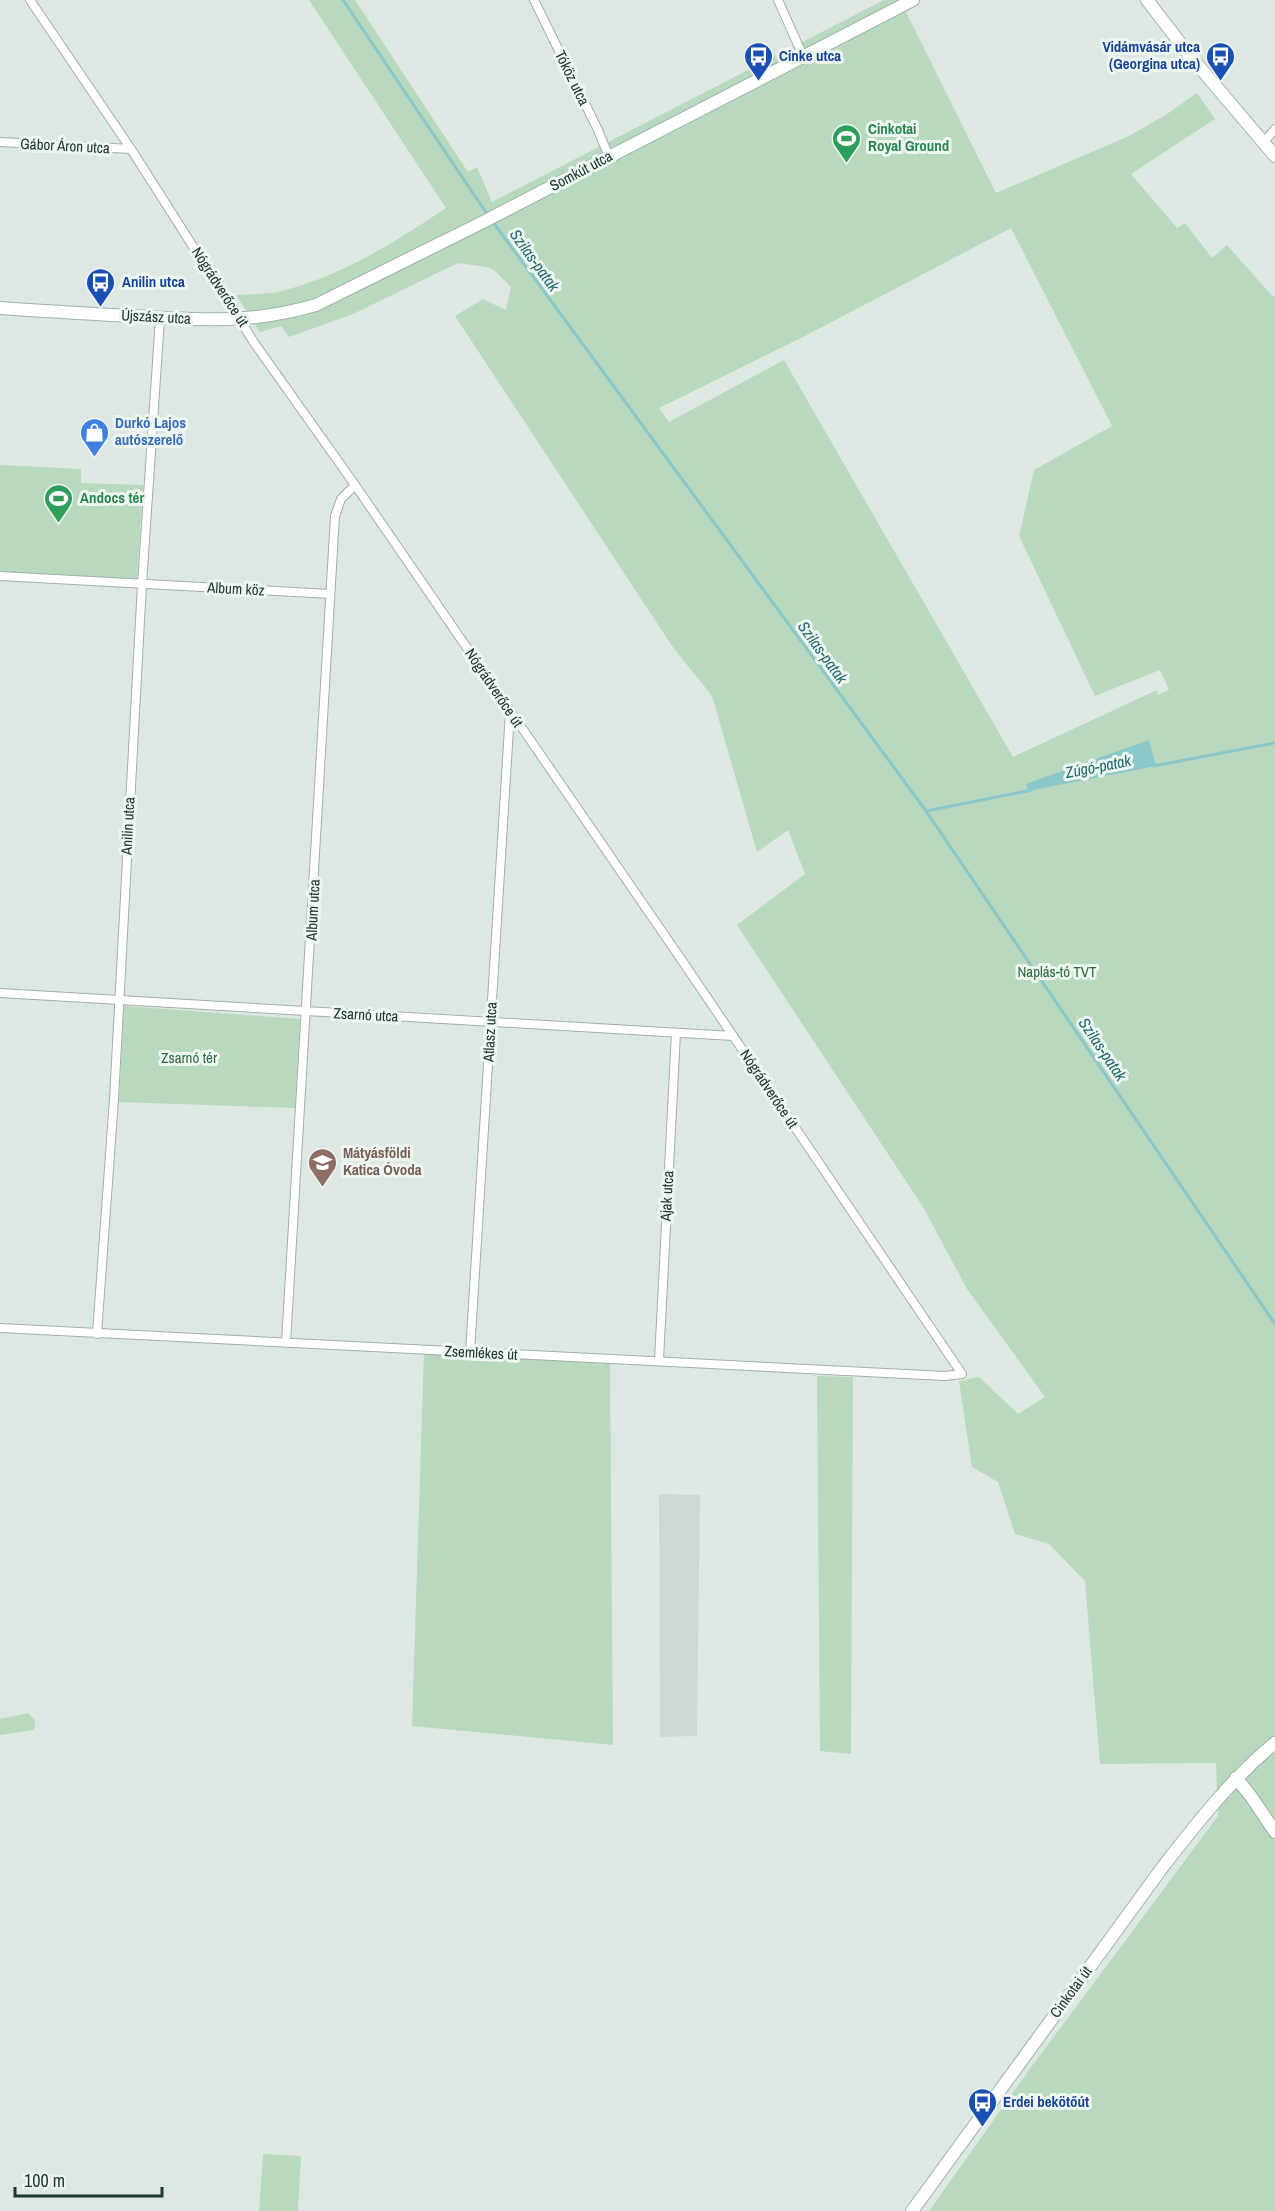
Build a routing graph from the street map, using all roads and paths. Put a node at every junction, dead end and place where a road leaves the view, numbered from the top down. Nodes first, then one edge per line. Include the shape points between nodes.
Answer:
1 (30, 0) edge
2 (534, 0) edge
3 (778, 0) edge
4 (913, 0) edge
5 (1147, 0) edge
6 (803, 56) junction
7 (1275, 129) edge
8 (0, 142) edge
9 (1263, 143) junction
10 (131, 149) junction
11 (1275, 156) edge
12 (609, 157) junction
13 (0, 308) edge
14 (160, 318) junction
15 (240, 320) junction
16 (355, 484) junction
17 (0, 576) edge
18 (142, 584) junction
19 (330, 594) junction
20 (510, 711) junction
21 (0, 993) edge
22 (118, 1000) junction
23 (307, 1011) junction
24 (490, 1022) junction
25 (676, 1032) junction
26 (732, 1036) junction
27 (0, 1328) edge
28 (97, 1334) junction
29 (286, 1342) junction
30 (470, 1353) junction
31 (659, 1360) junction
32 (962, 1374) joint
33 (1275, 1743) edge
34 (1236, 1778) junction
35 (1275, 1832) edge
36 (912, 2211) edge

1 - 10 street, Nógrádverőce út
2 - 12 street, Tóköz utca
3 - 6 street
4 - 6 street, Somkút utca
5 - 9 street
6 - 12 street, Somkút utca
7 - 9 street
8 - 10 street, Gábor Áron utca
9 - 11 street
10 - 15 street, Nógrádverőce út
12 - 15 street, Somkút utca via 316,305
13 - 14 street, Újszász utca
14 - 15 street, Újszász utca
14 - 18 street, Anilin utca
15 - 16 street, Nógrádverőce út
16 - 19 street, Album utca via 337,506
16 - 20 street, Nógrádverőce út
17 - 18 street
18 - 19 street, Album köz
18 - 22 street, Anilin utca
19 - 23 street, Album utca
20 - 24 street, Atlasz utca
20 - 26 street, Nógrádverőce út
21 - 22 street, Zsarnó utca
22 - 23 street, Zsarnó utca
22 - 28 street, Anilin utca
23 - 24 street, Zsarnó utca
23 - 29 street, Album utca
24 - 25 street, Zsarnó utca
24 - 30 street, Atlasz utca
25 - 26 street, Zsarnó utca
25 - 31 street, Ajak utca
26 - 32 street, Nógrádverőce út
27 - 28 street, Zsemlékes út
28 - 29 street, Zsemlékes út
29 - 30 street, Zsemlékes út
30 - 31 street, Zsemlékes út
31 - 32 street, Zsemlékes út
33 - 34 street, Cinkotai út
34 - 35 street
34 - 36 street, Cinkotai út via 1162,1868

